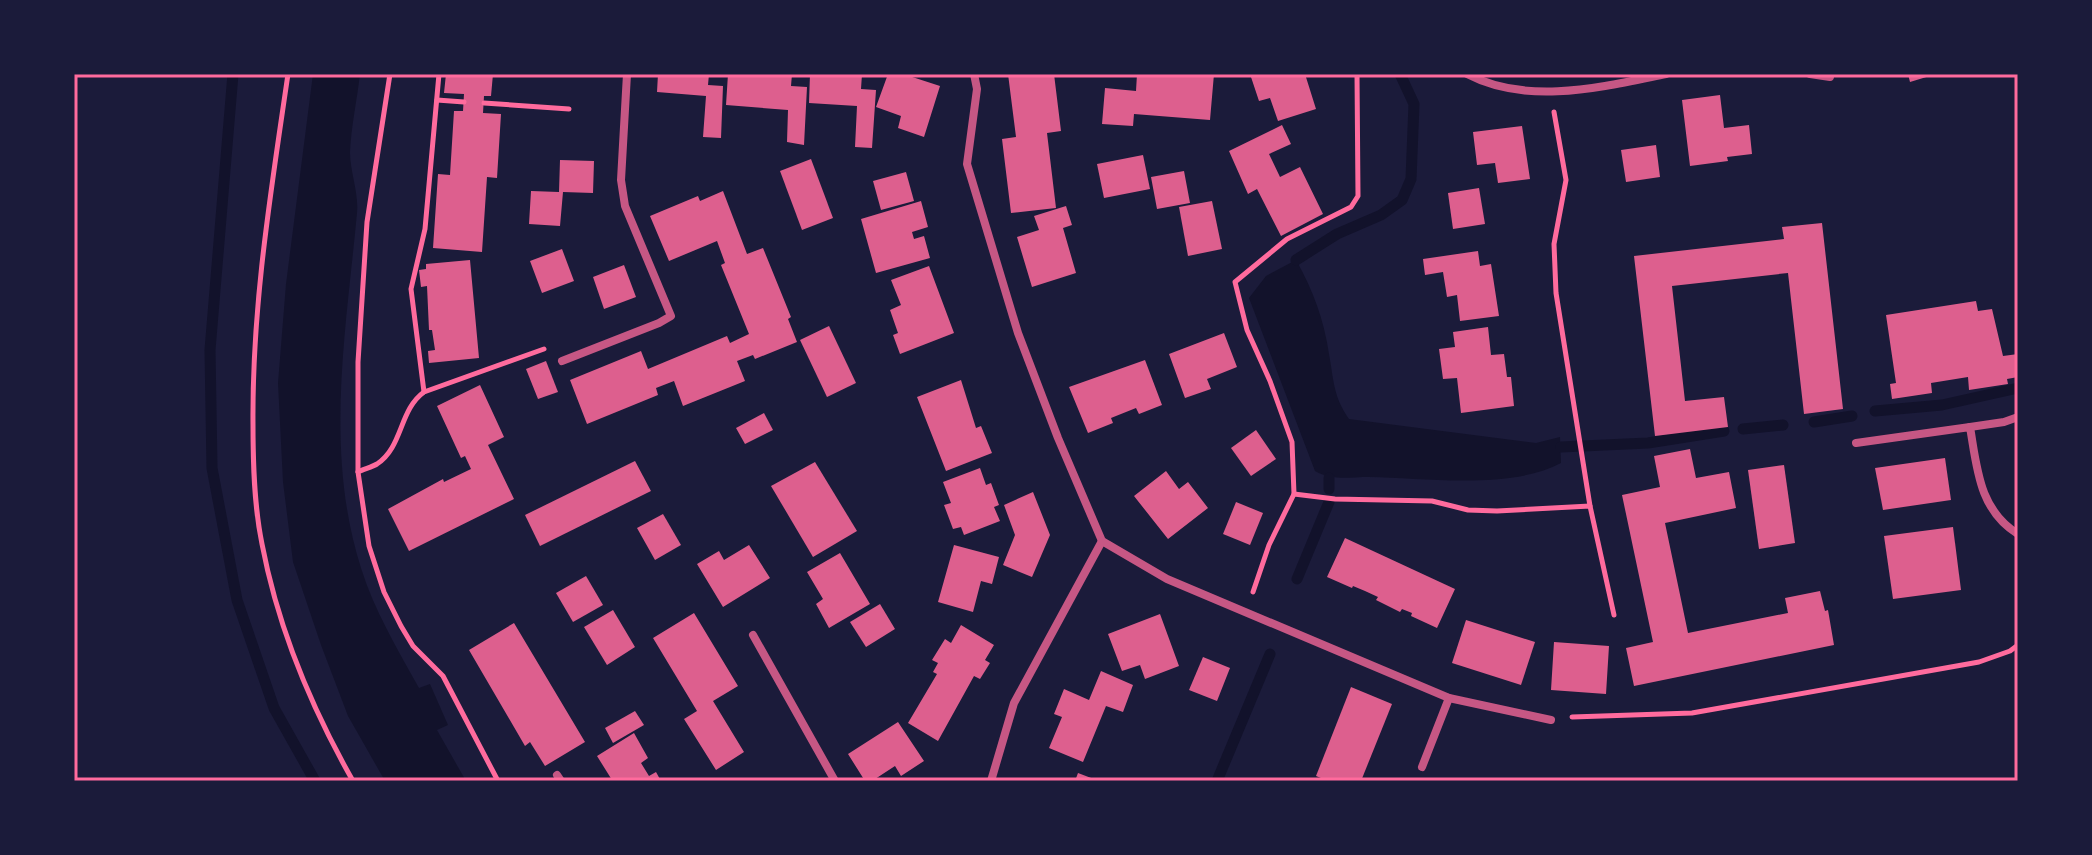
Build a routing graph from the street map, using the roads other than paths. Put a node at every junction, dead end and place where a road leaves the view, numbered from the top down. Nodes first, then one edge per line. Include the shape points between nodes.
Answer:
1 (627, 74) edge
2 (974, 74) edge
3 (1467, 74) edge
4 (1666, 74) edge
5 (1810, 74) edge
6 (1830, 77) dead end
7 (562, 361) road end
8 (2018, 417) edge
9 (1970, 427) junction
10 (1856, 443) dead end
11 (2018, 534) edge
12 (1102, 541) junction
13 (753, 635) dead end
14 (1449, 698) junction
15 (1551, 720) road end
16 (1422, 767) dead end
17 (835, 781) edge
18 (991, 781) edge

1 - 7 street via 621,180 625,206 671,316
2 - 12 street via 977,89 967,164 1018,333
3 - 4 street via 1493,84 1551,93
5 - 6 street
8 - 9 street
9 - 10 street
9 - 11 street via 1983,493 2003,525
12 - 14 street via 1167,579
12 - 18 street via 1014,703
13 - 17 street
14 - 15 street
14 - 16 street

